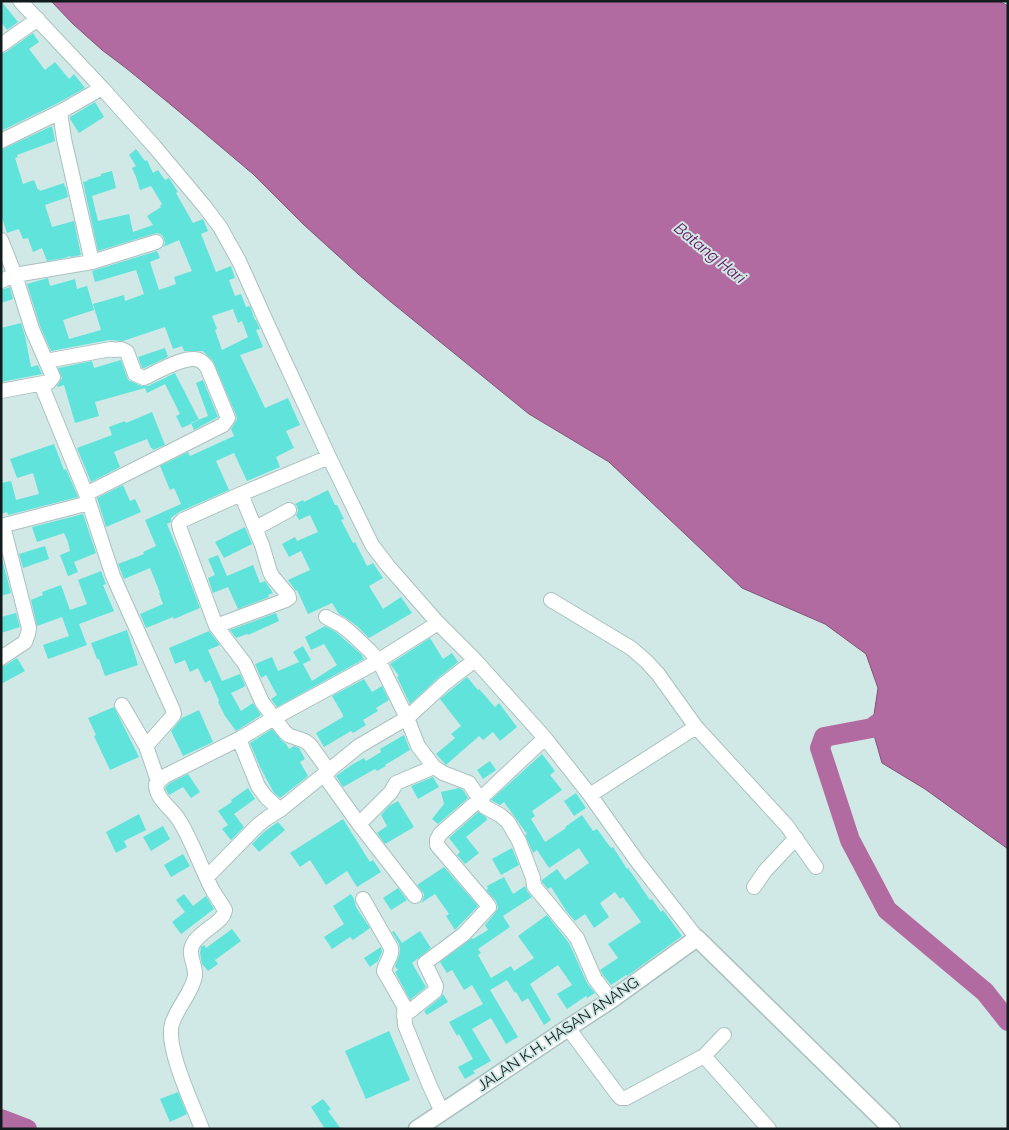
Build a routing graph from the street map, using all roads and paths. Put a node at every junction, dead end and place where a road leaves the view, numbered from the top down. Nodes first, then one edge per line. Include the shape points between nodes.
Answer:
1 (20, 1) edge
2 (38, 19) junction
3 (1, 45) edge
4 (102, 88) junction
5 (60, 112) junction
6 (1, 141) edge
7 (1, 240) edge
8 (156, 242) dead end
9 (92, 262) junction
10 (15, 275) junction
11 (1, 280) edge
12 (46, 361) junction
13 (42, 384) junction
14 (1, 391) edge
15 (329, 457) junction
16 (241, 494) junction
17 (88, 499) junction
18 (289, 510) dead end
19 (2, 526) edge
20 (256, 528) junction
21 (551, 600) dead end
22 (326, 618) dead end
23 (438, 622) junction
24 (216, 626) junction
25 (1, 658) edge
26 (475, 660) junction
27 (379, 661) junction
28 (122, 705) dead end
29 (274, 718) junction
30 (407, 718) junction
31 (696, 727) junction
32 (544, 738) junction
33 (239, 739) junction
34 (146, 746) junction
35 (434, 767) junction
36 (326, 773) junction
37 (158, 781) junction
38 (590, 795) junction
39 (480, 799) junction
40 (280, 810) junction
41 (359, 824) junction
42 (796, 838) junction
43 (816, 867) dead end
44 (207, 877) junction
45 (754, 887) dead end
46 (415, 896) dead end
47 (363, 898) dead end
48 (697, 938) junction
49 (611, 1000) junction
50 (404, 1016) junction
51 (568, 1028) junction
52 (724, 1035) dead end
53 (704, 1056) junction
54 (442, 1112) junction
55 (202, 1129) edge
56 (417, 1129) edge
57 (769, 1129) edge
58 (892, 1129) edge

1 - 2 street
2 - 3 street
2 - 4 street
4 - 5 street
4 - 15 street via 220,227 239,261
5 - 6 street
5 - 9 street
7 - 10 street
8 - 9 street
9 - 10 street
10 - 11 street
10 - 12 street
12 - 13 street via 53,377
12 - 17 street via 122,349 127,352 135,374 144,378 185,359 195,359 207,367 228,418 223,425
13 - 14 street
13 - 17 street
15 - 16 street
15 - 23 street via 372,545
16 - 20 street
16 - 24 street via 180,524
17 - 19 street
17 - 34 street via 113,576 174,714
18 - 20 street
19 - 25 street via 29,628 25,642
20 - 24 street via 270,572 289,598
21 - 31 street via 631,648 646,661
22 - 27 street via 352,633
23 - 26 street
23 - 27 street
24 - 29 street via 245,664 262,702
26 - 30 street
26 - 32 street
27 - 29 street
27 - 30 street
28 - 34 street
29 - 33 street
29 - 36 street via 288,735 310,746
30 - 35 street via 418,746
30 - 36 street via 360,746
31 - 38 street
31 - 42 street
32 - 38 street
32 - 39 street
33 - 37 street
33 - 40 street via 258,786
34 - 37 street
35 - 39 street via 469,784
35 - 41 street via 396,783 388,796
36 - 40 street
36 - 41 street
37 - 44 street via 157,793 178,819
38 - 48 street
39 - 49 street via 485,807 508,822 516,834 534,886 577,938 595,980
39 - 50 street via 440,834 437,845 489,908 464,934 424,964 436,988
40 - 44 street via 258,825
41 - 46 street
42 - 43 street
42 - 45 street via 764,871
44 - 55 street via 225,910 222,917 193,943 191,954 195,976 172,1024 170,1037 172,1051
47 - 50 street via 392,948 384,971 404,1006
48 - 49 main road, JALAN K.H. HASAN ANANG
48 - 58 main road
49 - 51 main road, JALAN K.H. HASAN ANANG
50 - 54 street
51 - 53 street via 621,1098
51 - 54 main road, JALAN K.H. HASAN ANANG
52 - 53 street
53 - 57 street
54 - 56 main road, JALAN K.H. HASAN ANANG

